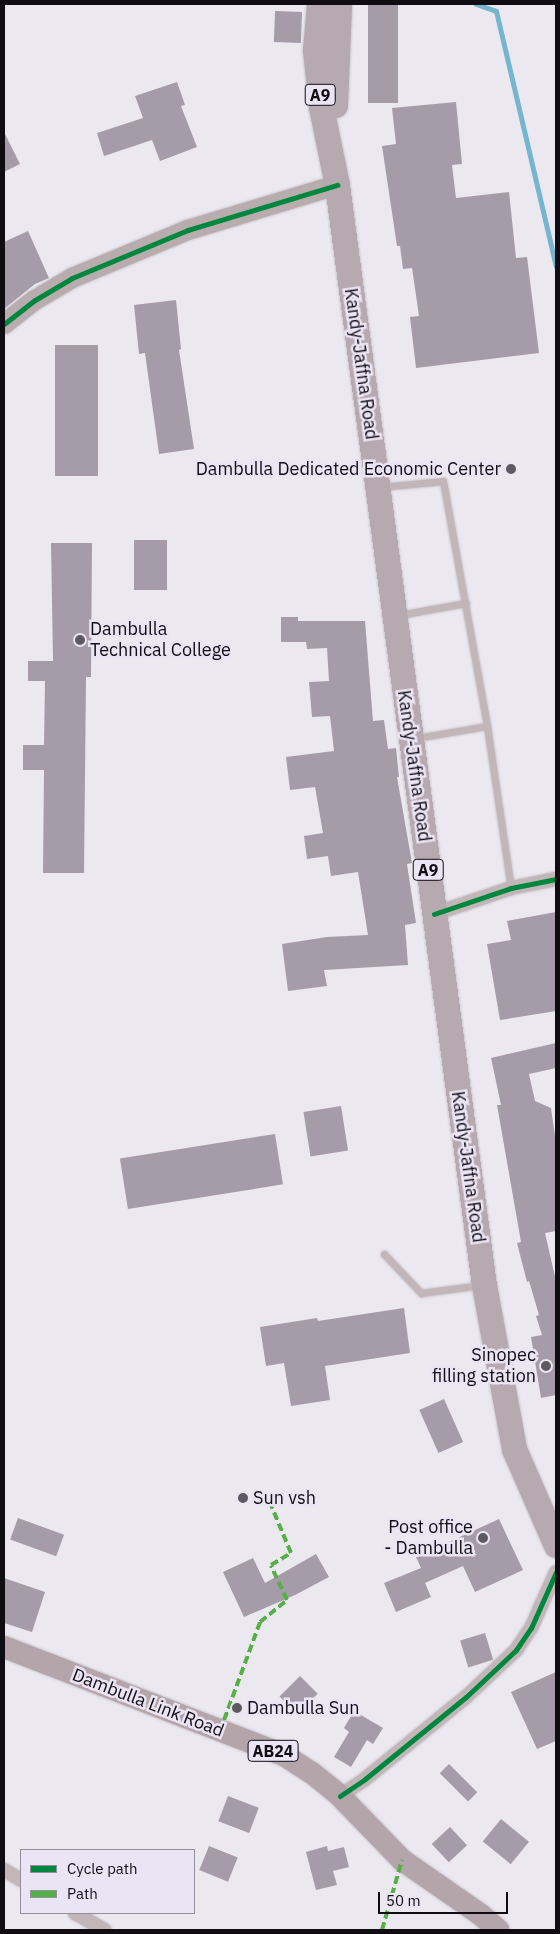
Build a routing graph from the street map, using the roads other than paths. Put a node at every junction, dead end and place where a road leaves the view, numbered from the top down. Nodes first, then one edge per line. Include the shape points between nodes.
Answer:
1 (319, 4) edge
2 (339, 4) edge
3 (337, 185) junction
4 (4, 324) edge
5 (378, 487) junction
6 (466, 603) junction
7 (394, 615) junction
8 (488, 726) junction
9 (410, 739) junction
10 (556, 879) edge
11 (511, 888) junction
12 (434, 914) junction
13 (384, 1254) dead end
14 (484, 1285) junction
15 (556, 1545) edge
16 (556, 1572) edge
17 (4, 1647) edge
18 (340, 1796) junction
19 (4, 1870) edge
20 (20, 1879) edge
21 (77, 1914) edge
22 (104, 1930) edge
23 (498, 1930) edge

1 - 3 highway, Kandy-Jaffna Road / A9 via 315,50 325,133
2 - 3 highway, Kandy-Jaffna Road / A9 via 334,84
3 - 4 street via 188,230 72,278 35,300
3 - 5 highway, Kandy-Jaffna Road / A9
5 - 6 lane via 443,481
5 - 7 highway, Kandy-Jaffna Road / A9
6 - 7 lane
6 - 8 lane
7 - 9 highway, Kandy-Jaffna Road / A9
8 - 9 lane
8 - 11 lane
9 - 12 highway, Kandy-Jaffna Road / A9
10 - 11 street
11 - 12 street
12 - 14 highway, Kandy-Jaffna Road / A9
13 - 14 lane via 421,1293
14 - 15 highway, Kandy-Jaffna Road / A9 via 514,1449
16 - 18 street via 531,1628 516,1650 466,1697
17 - 18 main road, Dambulla Link Road / AB24 via 284,1756
18 - 23 main road, Dambulla Link Road / AB24 via 402,1860
19 - 20 street
21 - 22 street

